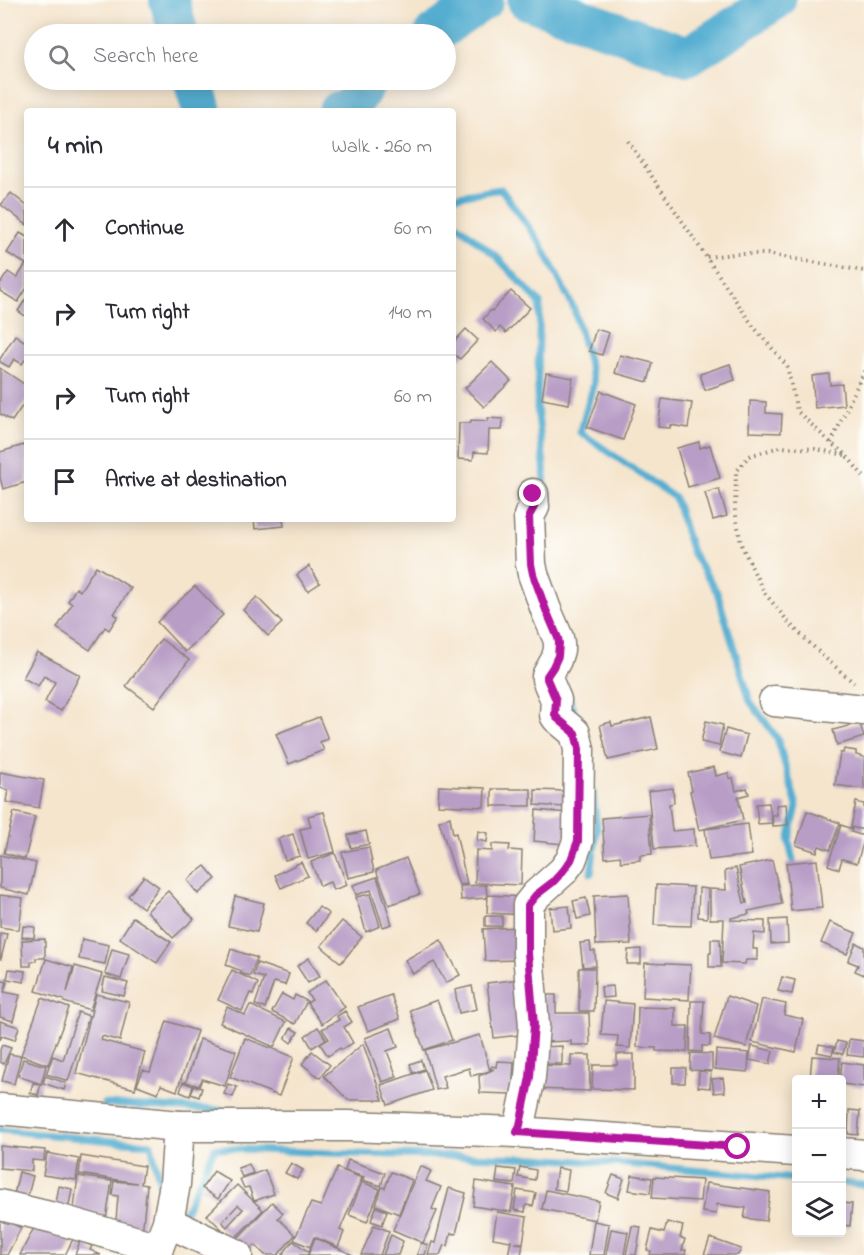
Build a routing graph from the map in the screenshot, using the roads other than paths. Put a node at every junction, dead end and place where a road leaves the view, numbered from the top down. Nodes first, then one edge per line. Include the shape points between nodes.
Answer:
1 (533, 494) dead end
2 (860, 697) edge
3 (774, 701) dead end
4 (0, 1109) edge
5 (179, 1126) junction
6 (517, 1132) junction
7 (792, 1151) edge
8 (846, 1154) edge
9 (864, 1155) edge
10 (0, 1205) edge
11 (160, 1241) edge
12 (237, 1255) edge

1 - 6 street via 534,507 529,516 531,564 559,643 558,656 547,679 556,700 555,715 577,738 580,790 578,841 571,860 528,905 534,1025 530,1077
2 - 3 street
4 - 5 street
5 - 6 street
5 - 11 street via 175,1184
6 - 7 street
8 - 9 street
10 - 11 street
11 - 12 street

